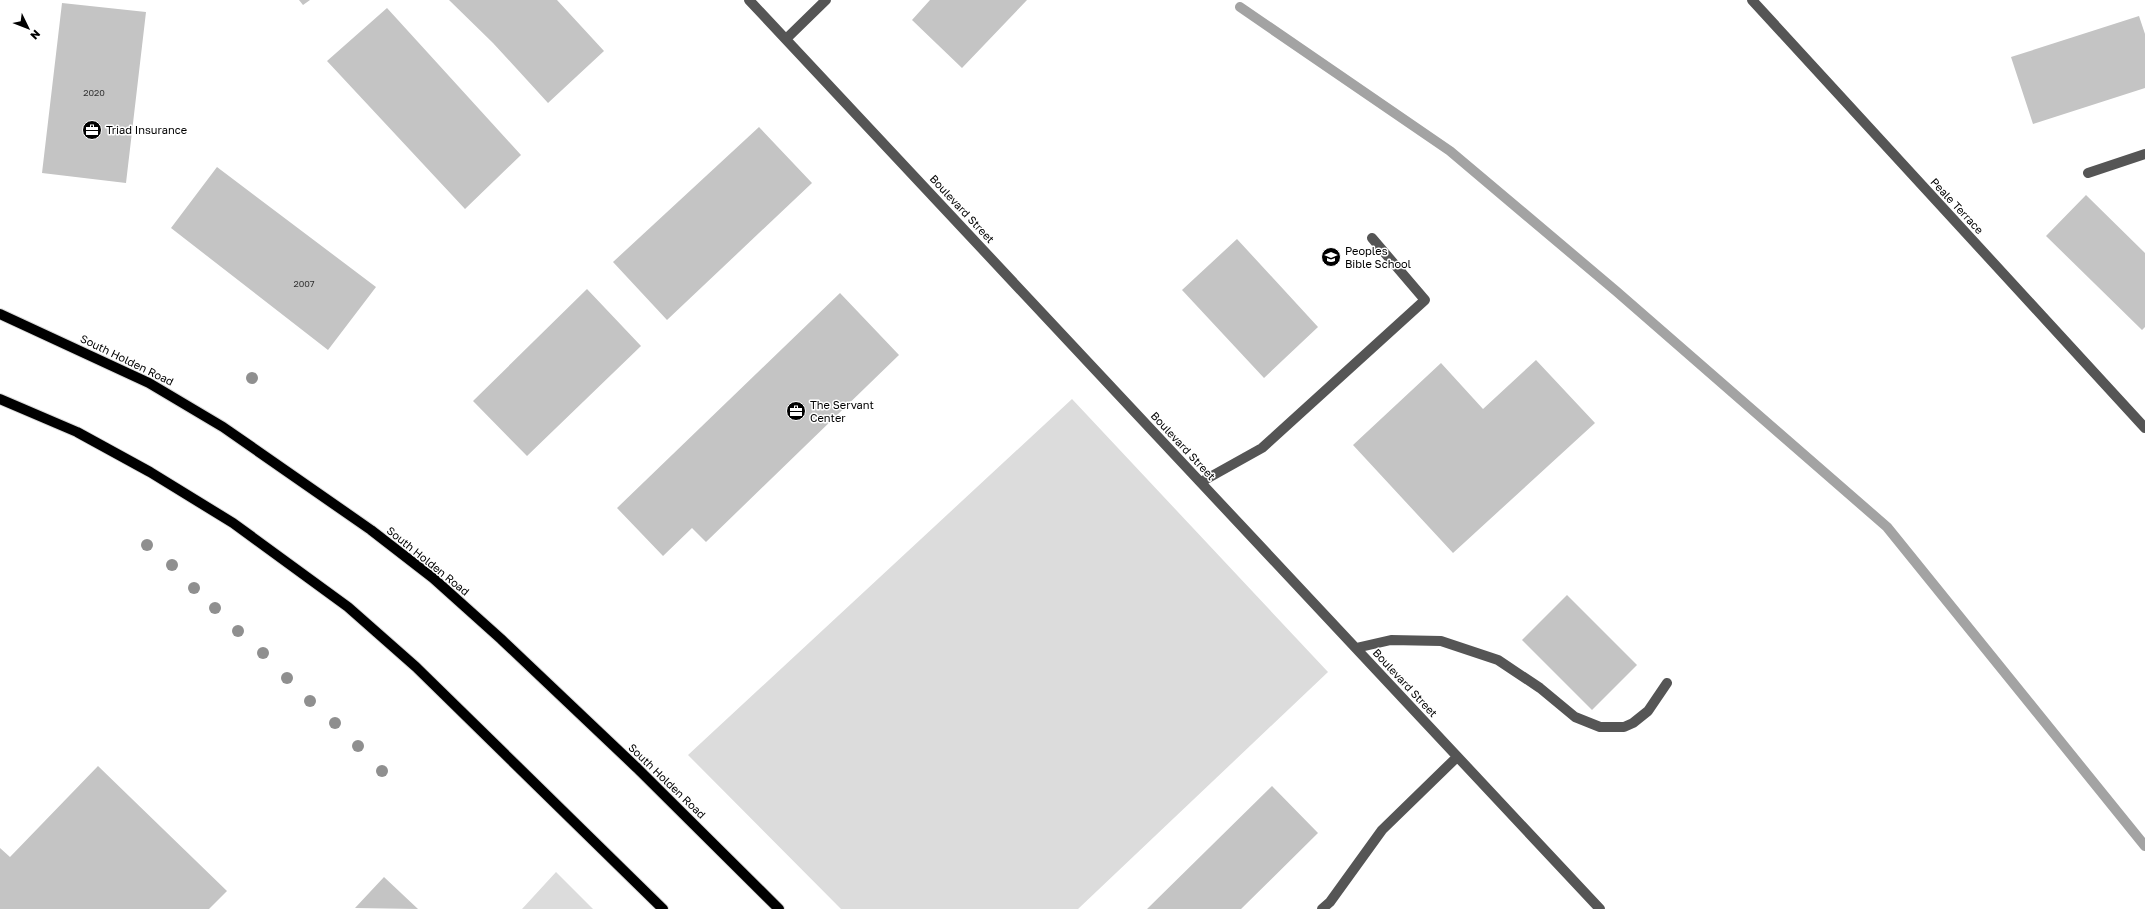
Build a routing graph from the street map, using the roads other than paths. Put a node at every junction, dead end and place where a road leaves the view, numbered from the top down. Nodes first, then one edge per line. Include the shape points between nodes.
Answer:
1 (749, 0) edge
2 (826, 0) edge
3 (1752, 0) edge
4 (786, 39) junction
5 (2145, 154) edge
6 (2088, 173) dead end
7 (1372, 238) dead end
8 (0, 314) edge
9 (0, 399) edge
10 (2145, 428) edge
11 (1201, 482) junction
12 (1356, 648) junction
13 (1667, 682) dead end
14 (1457, 757) junction
15 (663, 909) edge
16 (780, 909) edge
17 (1322, 909) edge
18 (1600, 909) edge

1 - 4 street, Boulevard Street
2 - 4 street
3 - 10 street, Peale Terrace
4 - 11 street, Boulevard Street
5 - 6 street
7 - 11 street via 1425,300 1262,448
8 - 16 main road, South Holden Road via 149,383 223,427 371,530 433,578 501,639
9 - 15 main road via 77,432 150,472 233,523 342,602 416,667
11 - 12 street, Boulevard Street
12 - 13 street via 1391,640 1441,641 1498,660 1540,688 1575,717 1600,727 1624,727 1633,723 1648,711
12 - 14 street, Boulevard Street
14 - 17 street via 1382,830 1330,902
14 - 18 street, Boulevard Street

